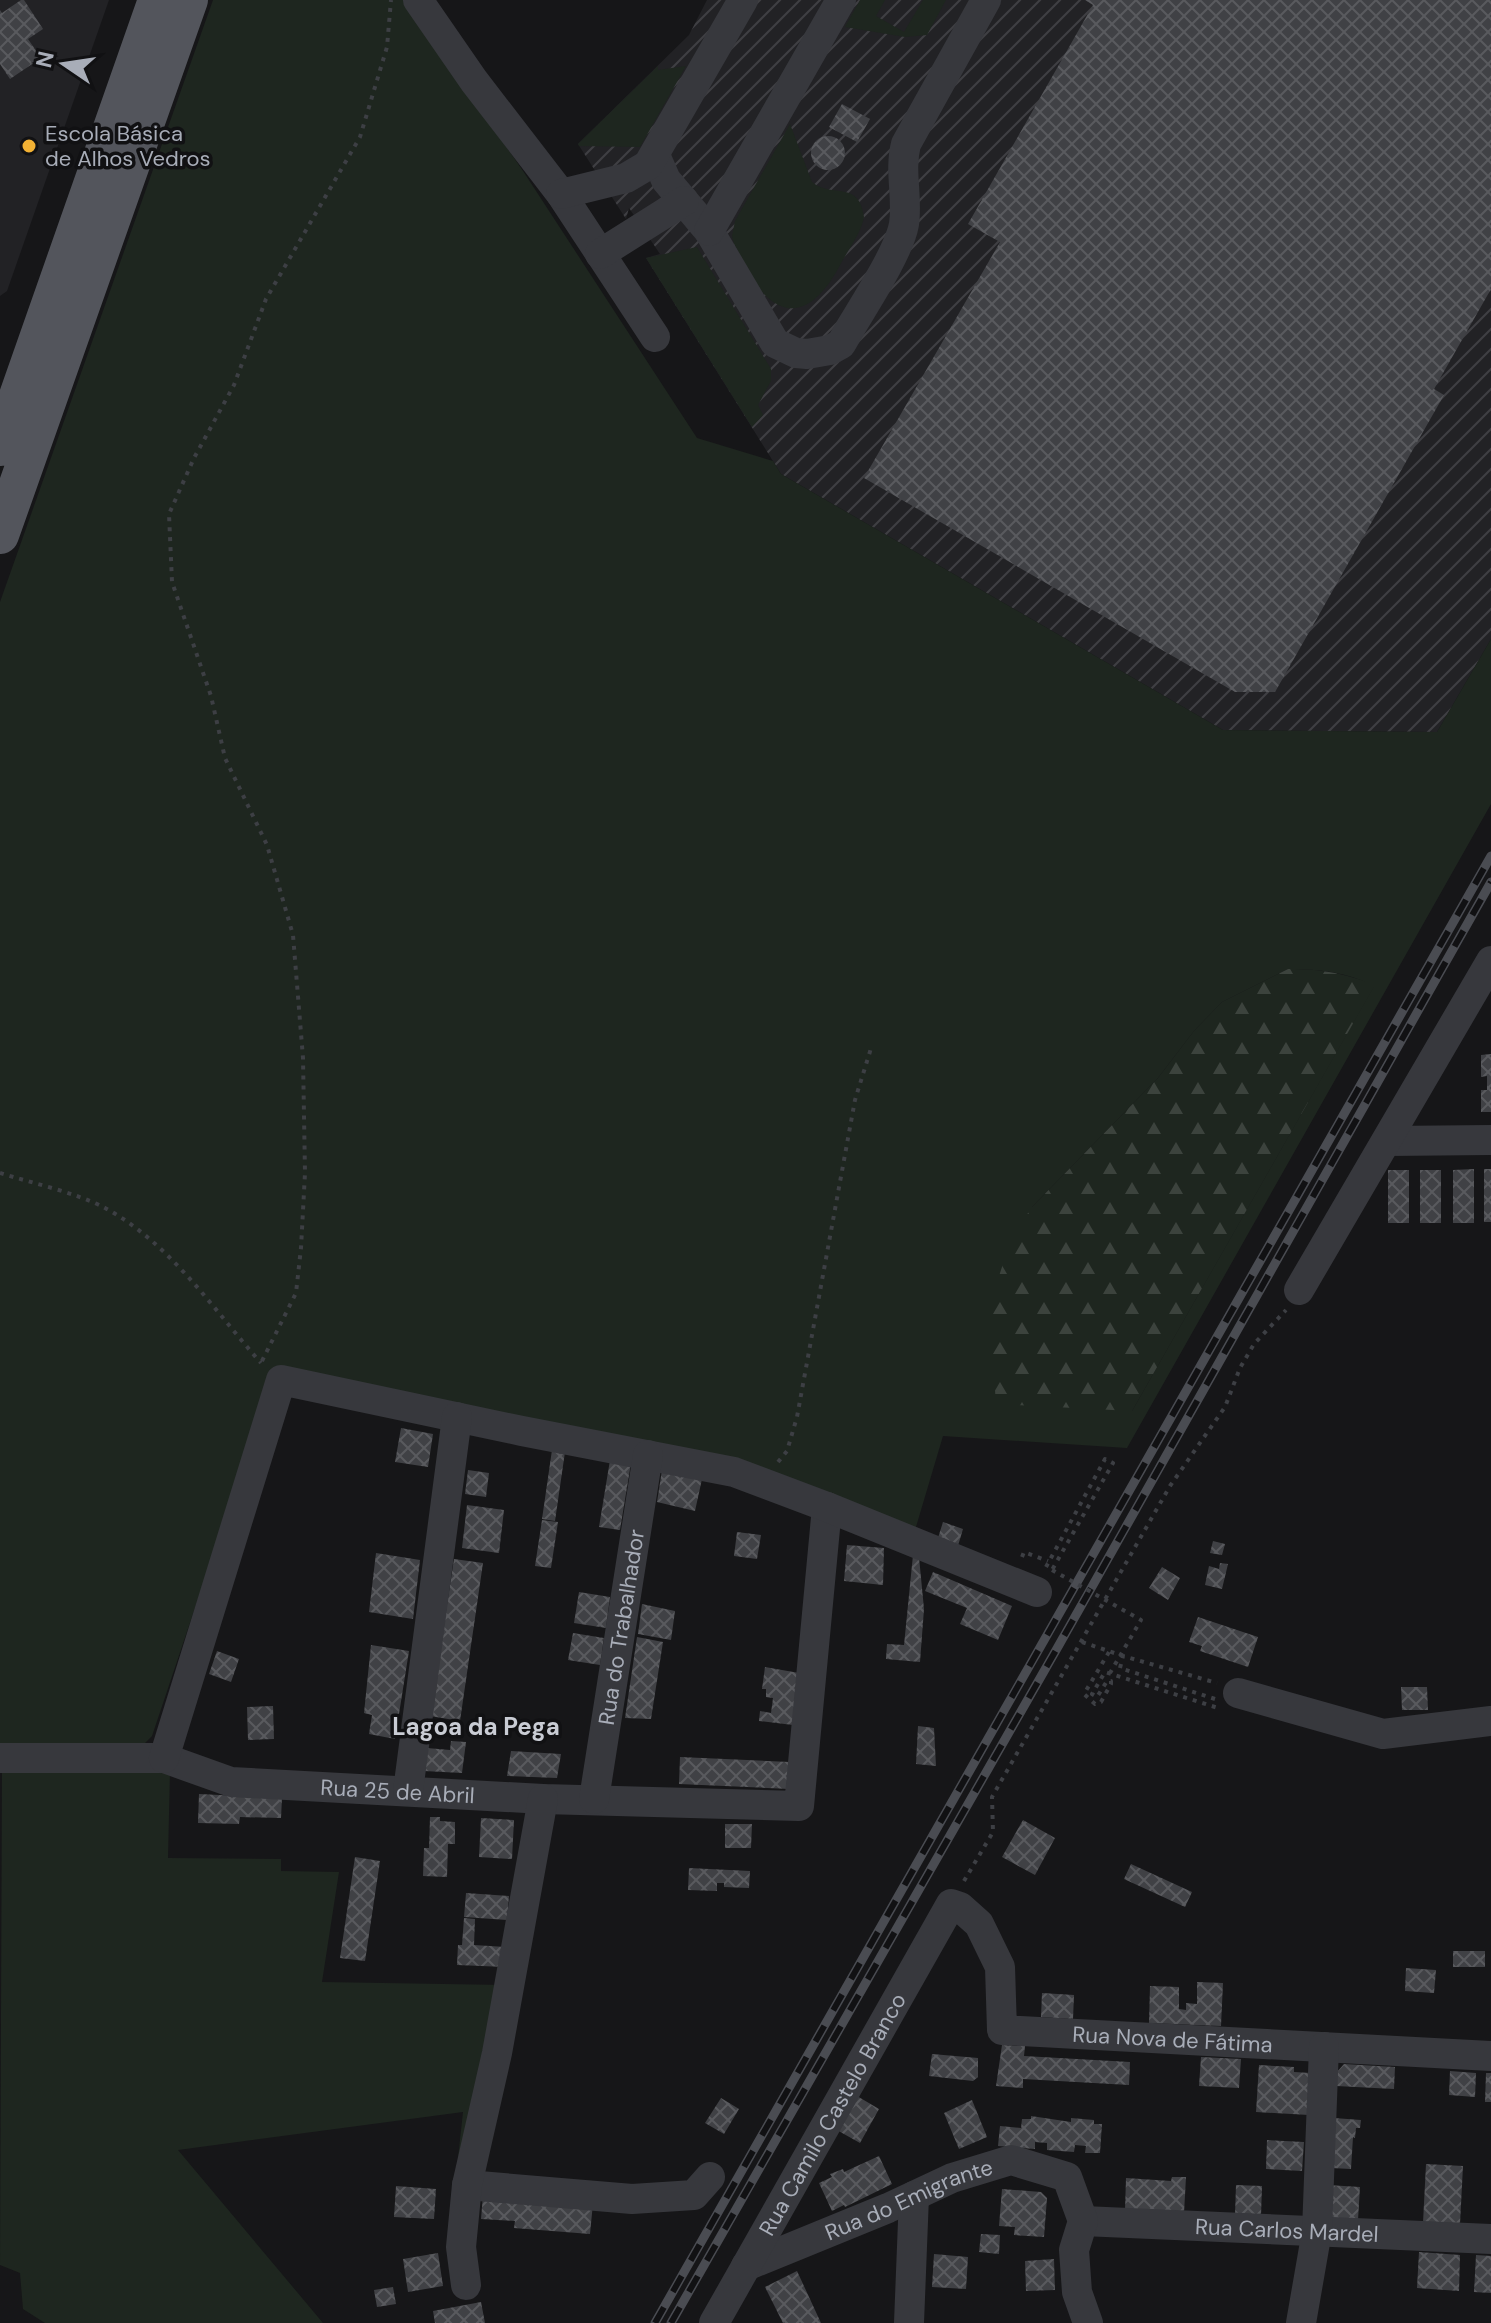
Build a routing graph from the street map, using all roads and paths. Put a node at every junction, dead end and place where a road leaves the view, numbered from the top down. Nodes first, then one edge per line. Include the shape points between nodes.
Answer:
1 (157, 0) edge
2 (189, 0) edge
3 (391, 0) edge
4 (418, 0) edge
5 (743, 0) edge
6 (841, 0) edge
7 (986, 0) edge
8 (655, 155) junction
9 (561, 194) junction
10 (684, 201) junction
11 (709, 231) junction
12 (600, 254) junction
13 (655, 337) dead end
14 (0, 447) edge
15 (0, 535) edge
16 (1491, 961) edge
17 (872, 1045) dead end
18 (1491, 1140) edge
19 (1387, 1141) junction
20 (0, 1173) edge
21 (1299, 1290) joint
22 (271, 1372) junction
23 (457, 1417) junction
24 (648, 1455) junction
25 (761, 1482) junction
26 (827, 1507) junction
27 (1022, 1557) dead end
28 (1048, 1561) junction
29 (1045, 1581) junction
30 (1082, 1642) junction
31 (1109, 1652) junction
32 (1123, 1656) junction
33 (1110, 1673) junction
34 (1228, 1701) junction
35 (1491, 1721) edge
36 (0, 1758) edge
37 (164, 1758) junction
38 (408, 1791) junction
39 (543, 1799) junction
40 (594, 1799) junction
41 (951, 1904) junction
42 (1324, 2047) junction
43 (1491, 2056) edge
44 (710, 2177) dead end
45 (467, 2185) junction
46 (914, 2196) junction
47 (1083, 2221) junction
48 (1317, 2231) junction
49 (1491, 2239) edge
50 (746, 2266) junction
51 (466, 2285) dead end
52 (714, 2323) edge
53 (909, 2323) edge
54 (1088, 2323) edge
55 (1301, 2323) edge

1 - 14 main road
2 - 15 main road
3 - 22 path via 387,47 360,137 266,299 234,385 169,514 172,582 211,696 225,758 267,845 293,935 305,1173 296,1293
4 - 9 street
5 - 8 street
6 - 11 street
7 - 11 street via 906,144 901,235 841,344 807,354 775,343
8 - 9 street via 626,178
8 - 10 street via 666,180
9 - 12 street
10 - 11 street
10 - 12 street
12 - 13 street
16 - 19 street
17 - 25 path via 855,1100 797,1417 787,1451
18 - 19 street
19 - 21 street
20 - 22 path via 102,1206 131,1224 179,1267
21 - 30 path via 1254,1344 1225,1407 1170,1486
22 - 23 street
22 - 37 street
23 - 24 street
23 - 38 street
24 - 25 street
24 - 40 street, Rua do Trabalhador
25 - 26 street
26 - 29 street
26 - 40 street, Rua 25 de Abril via 799,1806
27 - 28 path via 1024,1552
28 - 29 path
28 - 29 path via 1105,1459 1113,1463
29 - 33 path, bridge via 1141,1620
30 - 31 path
30 - 41 path via 992,1797 993,1832
31 - 32 path
31 - 33 path via 1084,1694 1088,1700 1101,1702 1111,1681 1097,1697 1092,1694 1105,1672
32 - 34 path via 1206,1678
32 - 34 path via 1120,1668
33 - 34 path
34 - 35 street via 1383,1734
36 - 37 street, Rua 25 de Abril
37 - 38 street, Rua 25 de Abril via 231,1782
38 - 39 street, Rua 25 de Abril
39 - 40 street, Rua 25 de Abril
39 - 45 street
41 - 42 street, Rua Nova de Fátima via 979,1924 1000,1967 1002,2030
41 - 50 street, Rua Camilo Castelo Branco
42 - 43 street, Rua Nova de Fátima
42 - 48 street
44 - 45 street via 694,2195 632,2199
45 - 51 street via 461,2247
46 - 47 street, Rua do Emigrante via 1011,2160 1067,2177
46 - 50 street, Rua do Emigrante
46 - 53 street
47 - 48 street, Rua Carlos Mardel
47 - 54 street via 1074,2250 1077,2292
48 - 49 street, Rua Carlos Mardel
48 - 55 street
50 - 52 street, Rua Camilo Castelo Branco

